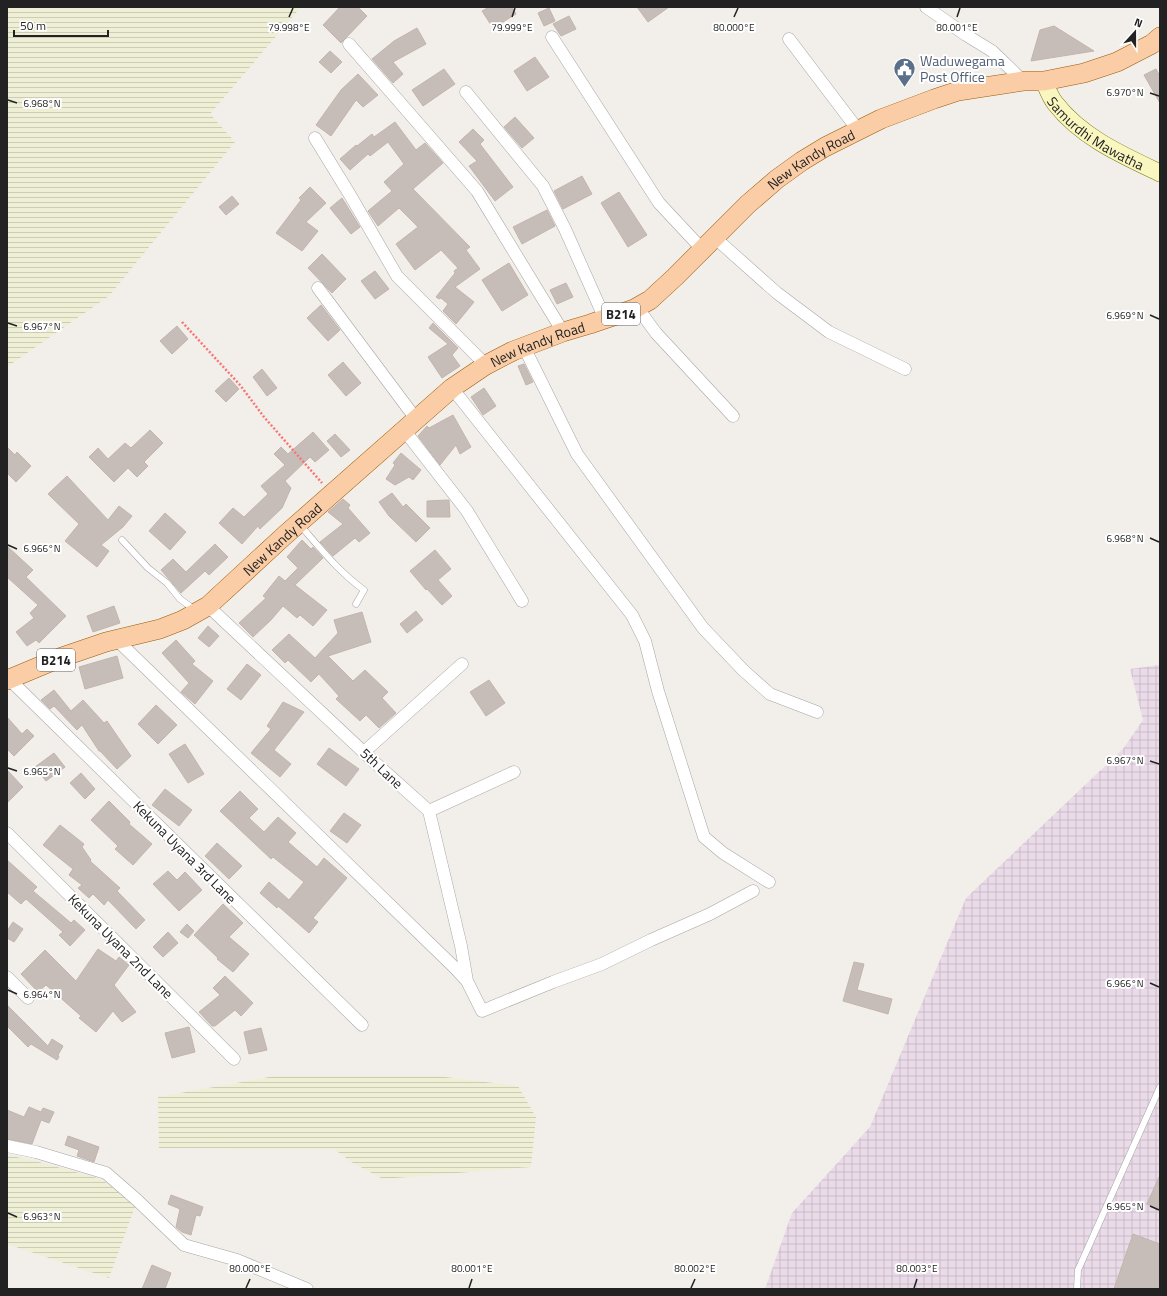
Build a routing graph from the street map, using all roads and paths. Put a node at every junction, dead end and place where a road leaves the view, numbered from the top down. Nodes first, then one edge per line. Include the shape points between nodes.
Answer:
1 (926, 7) edge
2 (552, 37) dead end
3 (1160, 37) edge
4 (789, 40) dead end
5 (349, 44) dead end
6 (1023, 81) junction
7 (1044, 81) junction
8 (466, 92) dead end
9 (858, 130) junction
10 (314, 138) dead end
11 (1160, 173) edge
12 (708, 243) junction
13 (318, 288) dead end
14 (637, 307) junction
15 (605, 319) junction
16 (182, 322) dead end
17 (563, 332) junction
18 (524, 347) junction
19 (486, 365) junction
20 (905, 369) dead end
21 (452, 388) junction
22 (733, 416) dead end
23 (410, 424) junction
24 (332, 494) junction
25 (299, 523) junction
26 (122, 540) dead end
27 (522, 601) dead end
28 (356, 604) dead end
29 (203, 609) junction
30 (117, 640) junction
31 (462, 664) dead end
32 (8, 679) edge
33 (817, 712) dead end
34 (364, 752) junction
35 (514, 772) dead end
36 (429, 811) junction
37 (7, 832) edge
38 (769, 882) dead end
39 (753, 891) dead end
40 (7, 978) edge
41 (467, 981) junction
42 (28, 998) dead end
43 (362, 1025) dead end
44 (234, 1059) dead end
45 (1160, 1087) edge
46 (7, 1146) edge
47 (307, 1289) edge
48 (1077, 1289) edge

1 - 6 street via 992,51
2 - 12 street via 659,203
3 - 7 main road, New Kandy Road / B214 via 1118,62 1084,73
4 - 9 street
5 - 17 street via 477,191
6 - 7 main road, New Kandy Road / B214
6 - 9 main road, New Kandy Road / B214 via 958,91
7 - 11 main road, Samurdhi Mawatha via 1055,102 1093,138
8 - 15 street via 543,186
9 - 12 main road, New Kandy Road / B214 via 825,147 777,179
10 - 19 street via 397,276
12 - 14 main road, New Kandy Road / B214 via 650,300
12 - 20 street via 829,332
13 - 23 street
14 - 15 main road, New Kandy Road / B214
14 - 22 street via 656,333
15 - 17 main road, New Kandy Road / B214
16 - 24 path via 240,385 264,417
17 - 18 main road, New Kandy Road / B214
18 - 19 main road, New Kandy Road / B214
18 - 33 street via 577,454 704,628 744,671 770,694
19 - 21 main road, New Kandy Road / B214
21 - 23 main road, New Kandy Road / B214
21 - 38 street via 632,615 645,641 660,698 704,837 723,853
23 - 24 main road, New Kandy Road / B214
23 - 27 street
24 - 25 main road, New Kandy Road / B214
25 - 28 lane via 316,545 364,590
25 - 29 main road, New Kandy Road / B214
26 - 29 lane via 180,599
29 - 30 main road, New Kandy Road / B214 via 160,629
29 - 34 street, 5th Lane
30 - 32 main road, New Kandy Road / B214 via 62,657
30 - 41 street
31 - 34 street
32 - 43 street, Kekuna Uyana 3rd Lane
34 - 36 street, 5th Lane
35 - 36 street
36 - 41 street
37 - 44 street, Kekuna Uyana 2nd Lane
39 - 41 street via 602,964 482,1011
40 - 42 street
45 - 48 lane via 1078,1270
46 - 47 street via 106,1173 184,1245 237,1260

